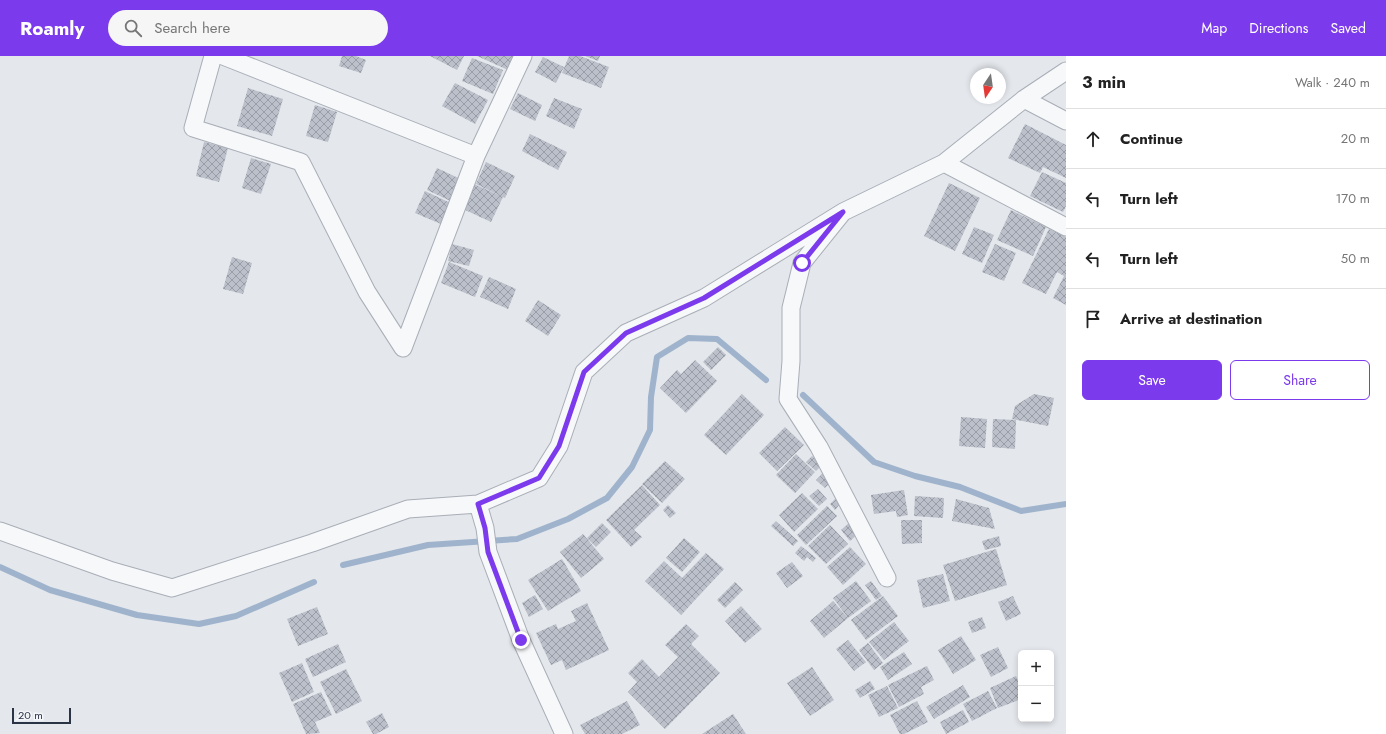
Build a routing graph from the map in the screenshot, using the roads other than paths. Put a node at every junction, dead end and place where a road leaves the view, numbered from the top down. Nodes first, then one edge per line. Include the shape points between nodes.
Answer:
1 (213, 56) edge
2 (223, 56) edge
3 (523, 56) edge
4 (1066, 71) edge
5 (1024, 99) junction
6 (1066, 121) edge
7 (476, 156) junction
8 (944, 163) junction
9 (843, 212) junction
10 (1066, 227) edge
11 (478, 504) junction
12 (0, 531) edge
13 (886, 578) dead end
14 (564, 734) edge

1 - 7 street via 192,128 301,162 367,292 403,348
2 - 7 street
3 - 7 street
4 - 5 street
5 - 6 street
5 - 8 street
8 - 9 street
8 - 10 street
9 - 11 street via 704,298 626,333 584,372 559,446 539,478
9 - 13 street via 802,263 791,308 788,399 819,447
11 - 12 street via 408,509 172,588 112,571
11 - 14 street via 488,552 521,640

